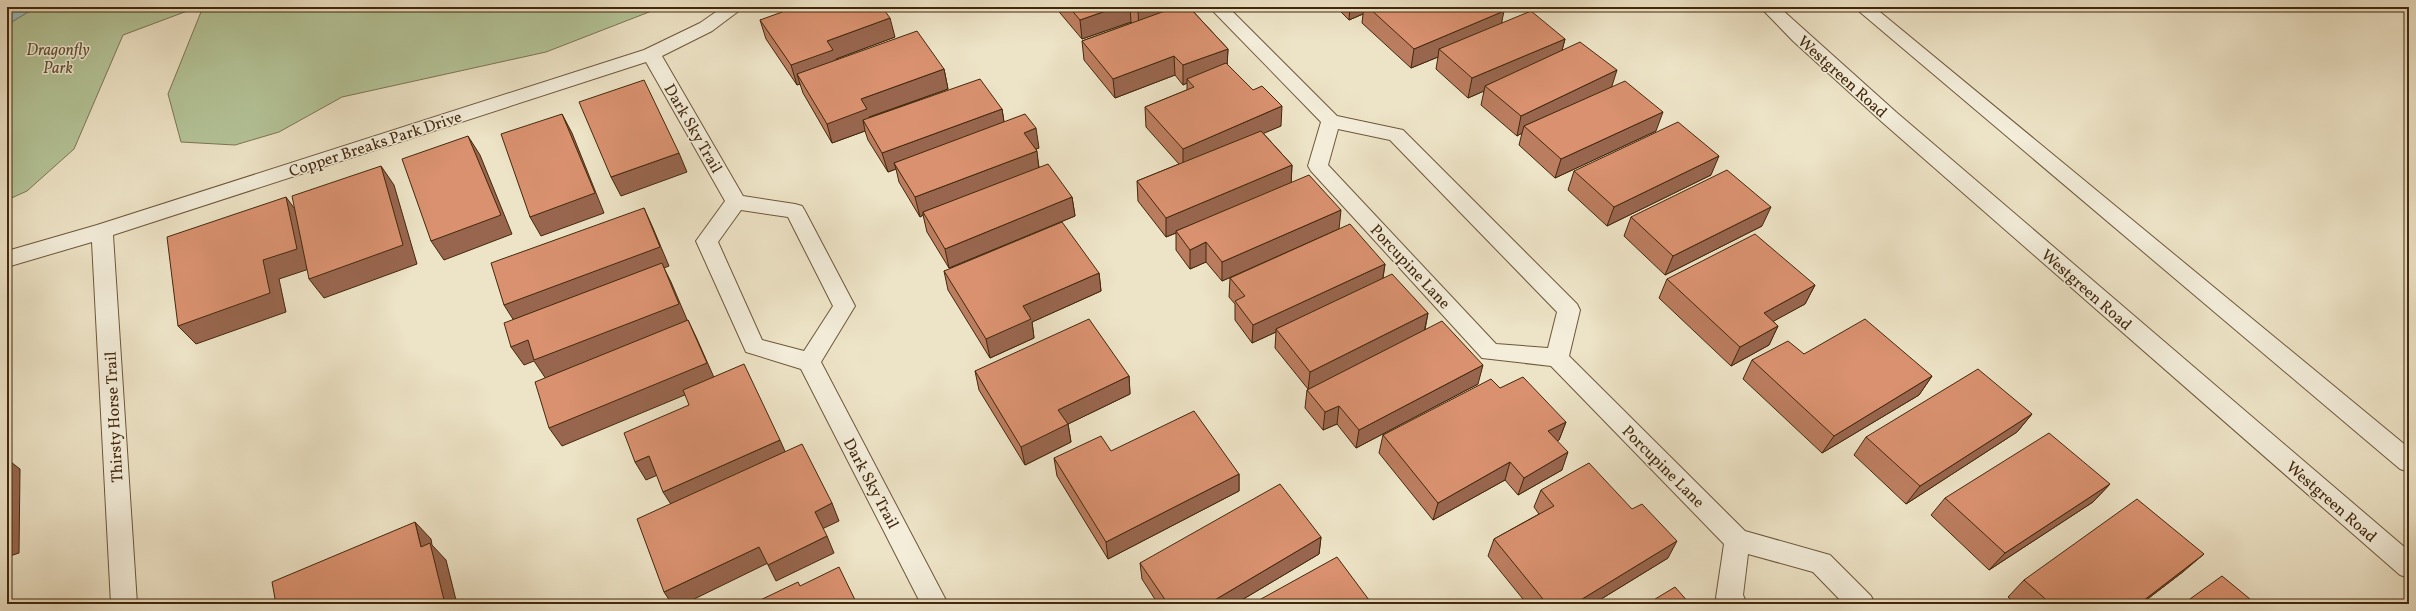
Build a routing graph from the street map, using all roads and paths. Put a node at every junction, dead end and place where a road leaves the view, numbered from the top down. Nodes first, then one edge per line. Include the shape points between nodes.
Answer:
1 (735, 7) edge
2 (1218, 7) edge
3 (1769, 7) edge
4 (1863, 7) edge
5 (651, 54) junction
6 (1331, 121) junction
7 (736, 202) junction
8 (102, 231) junction
9 (7, 259) edge
10 (1557, 358) junction
11 (808, 362) junction
12 (2409, 462) edge
13 (1737, 540) junction
14 (2409, 567) edge
15 (124, 604) edge
16 (935, 604) edge
17 (1734, 604) edge
18 (1862, 604) edge

1 - 5 street, Copper Breaks Park Drive via 706,27
2 - 6 street
3 - 14 street, Westgreen Road via 1888,117
4 - 12 street
5 - 7 street, Dark Sky Trail
5 - 8 street, Copper Breaks Park Drive
6 - 10 street via 1396,136 1569,310
6 - 10 street, Porcupine Lane via 1318,166 1490,352
7 - 11 street via 707,241 754,346
7 - 11 street via 795,211 844,306
8 - 9 street, Copper Breaks Park Drive
8 - 15 street, Thirsty Horse Trail
10 - 13 street, Porcupine Lane
11 - 16 street, Dark Sky Trail
13 - 17 street via 1729,598
13 - 18 street via 1821,563

